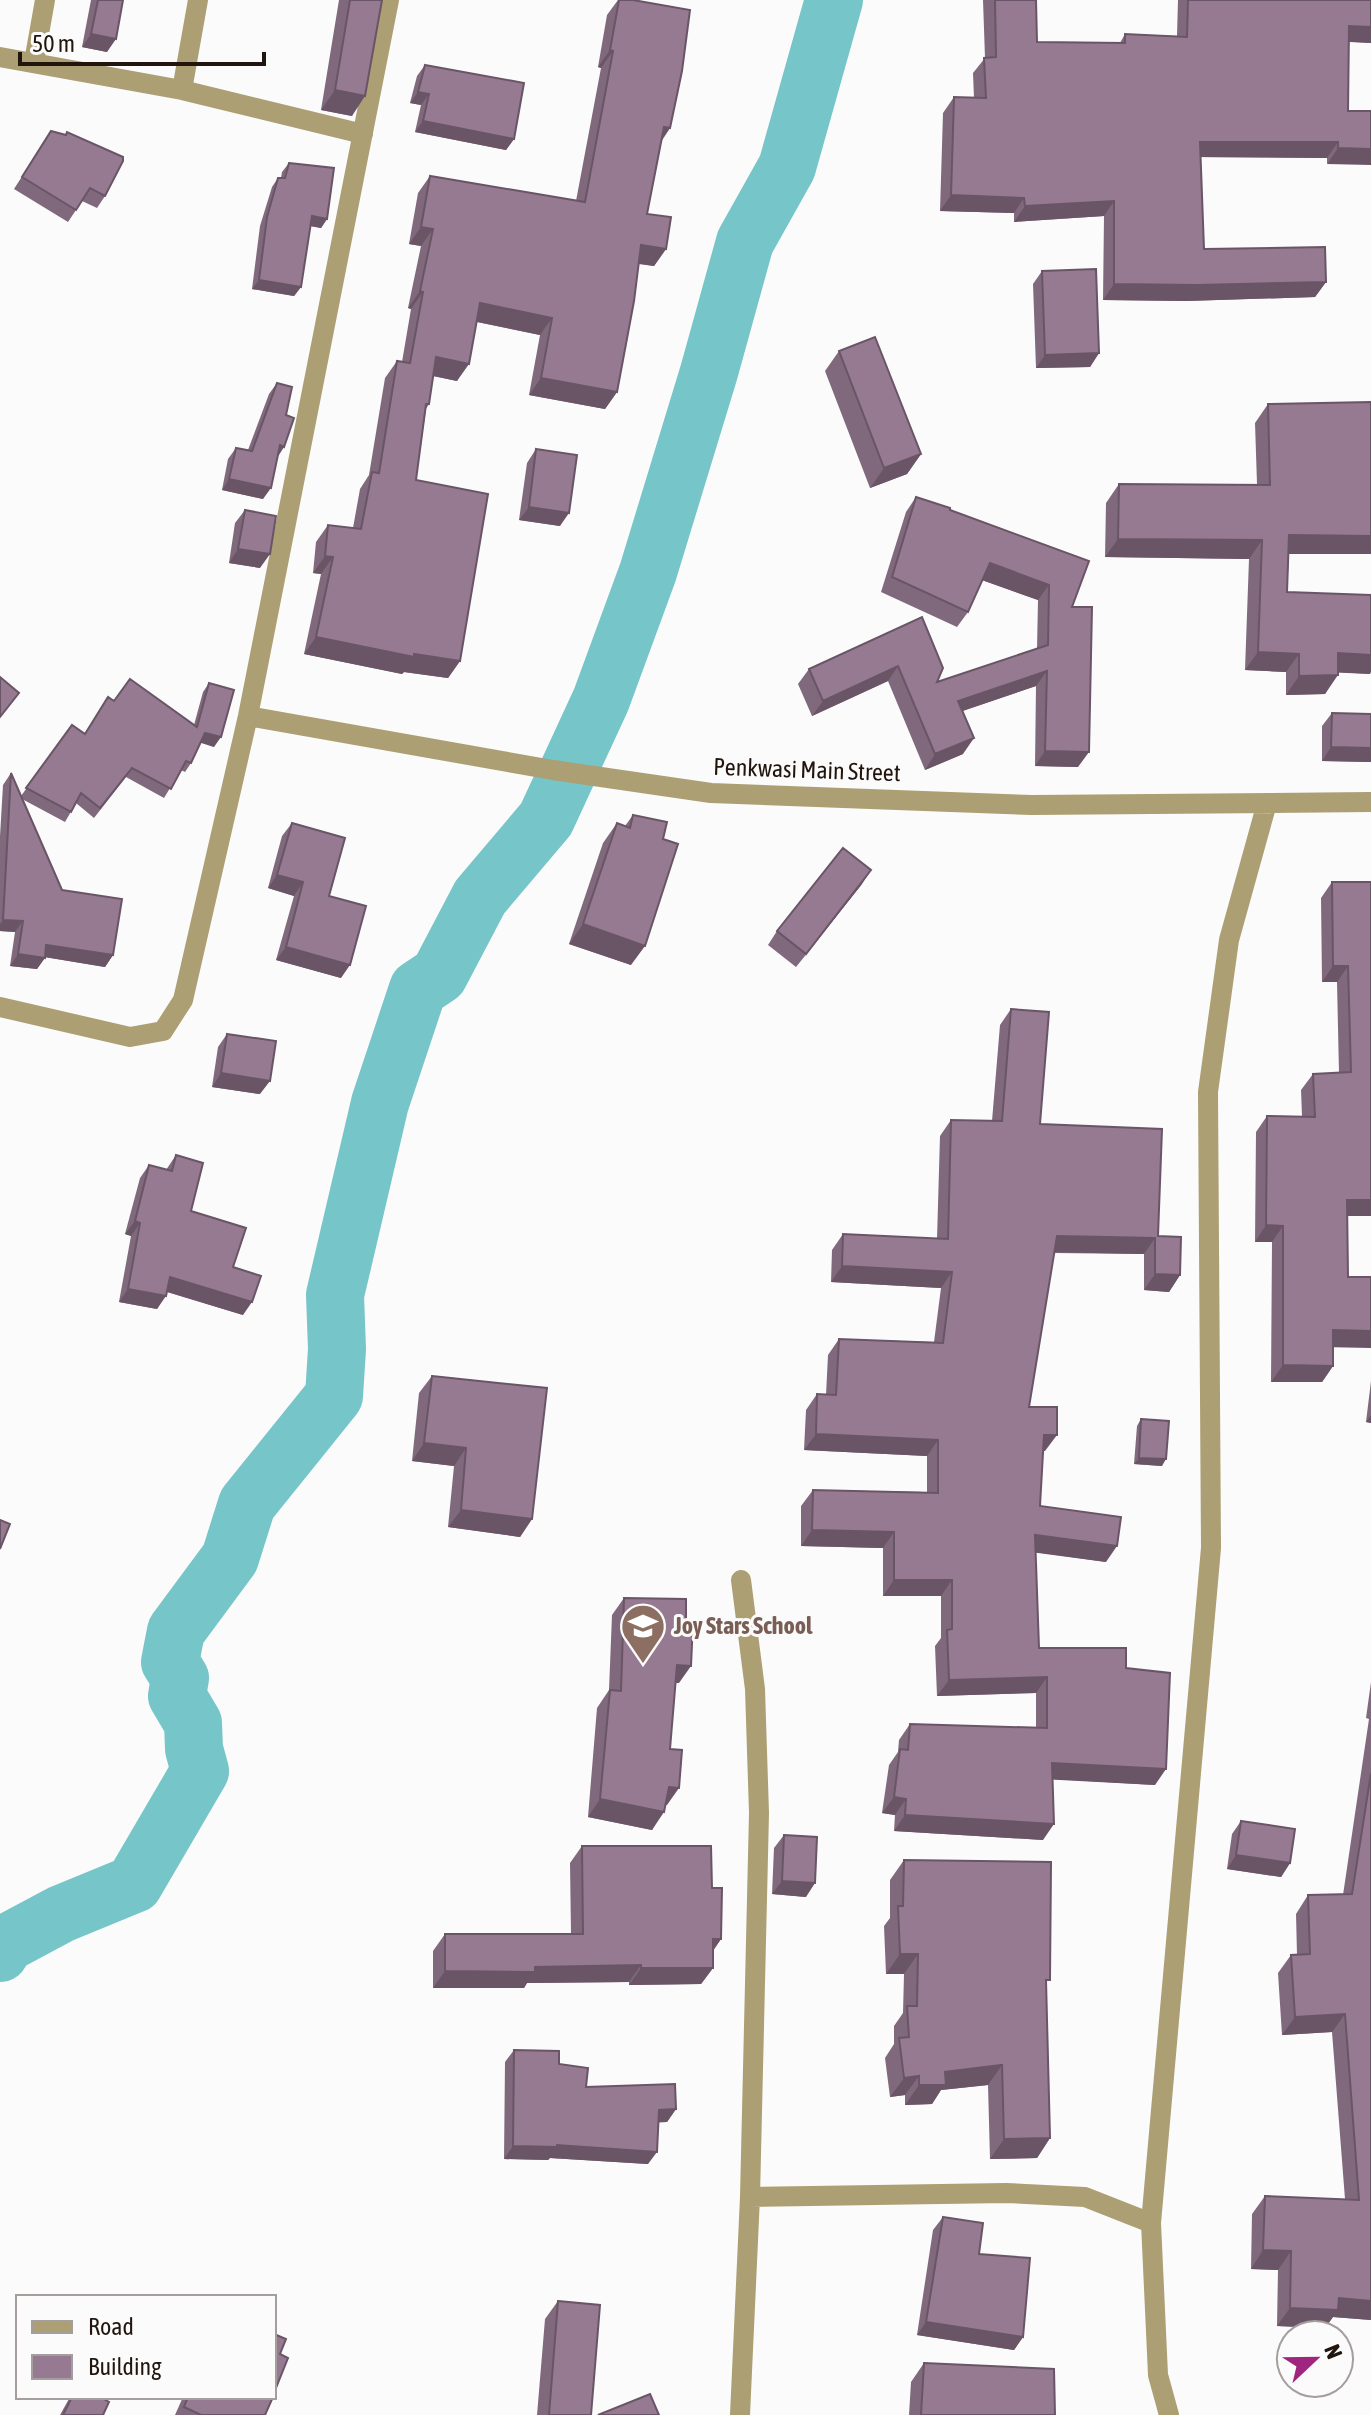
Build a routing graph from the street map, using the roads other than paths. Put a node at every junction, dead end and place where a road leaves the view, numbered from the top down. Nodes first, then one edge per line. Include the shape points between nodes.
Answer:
1 (45, 0) edge
2 (198, 0) edge
3 (389, 0) edge
4 (0, 57) edge
5 (34, 62) junction
6 (182, 90) junction
7 (363, 134) junction
8 (248, 716) junction
9 (1371, 802) edge
10 (1267, 803) junction
11 (0, 1007) edge
12 (741, 1580) dead end
13 (750, 2197) junction
14 (1151, 2223) junction
15 (740, 2415) edge
16 (1169, 2415) edge

1 - 5 street
2 - 6 street
3 - 7 street
4 - 5 street
5 - 6 street
6 - 7 street
7 - 8 street
8 - 10 street, Penkwasi Main Street via 711,793 1032,805
8 - 11 street via 183,1000 163,1031 130,1037
9 - 10 street, Penkwasi Main Street
10 - 14 street via 1229,940 1208,1092 1211,1548
12 - 13 street via 755,1689 759,1813
13 - 14 street via 1085,2197
13 - 15 street
14 - 16 street via 1158,2375

